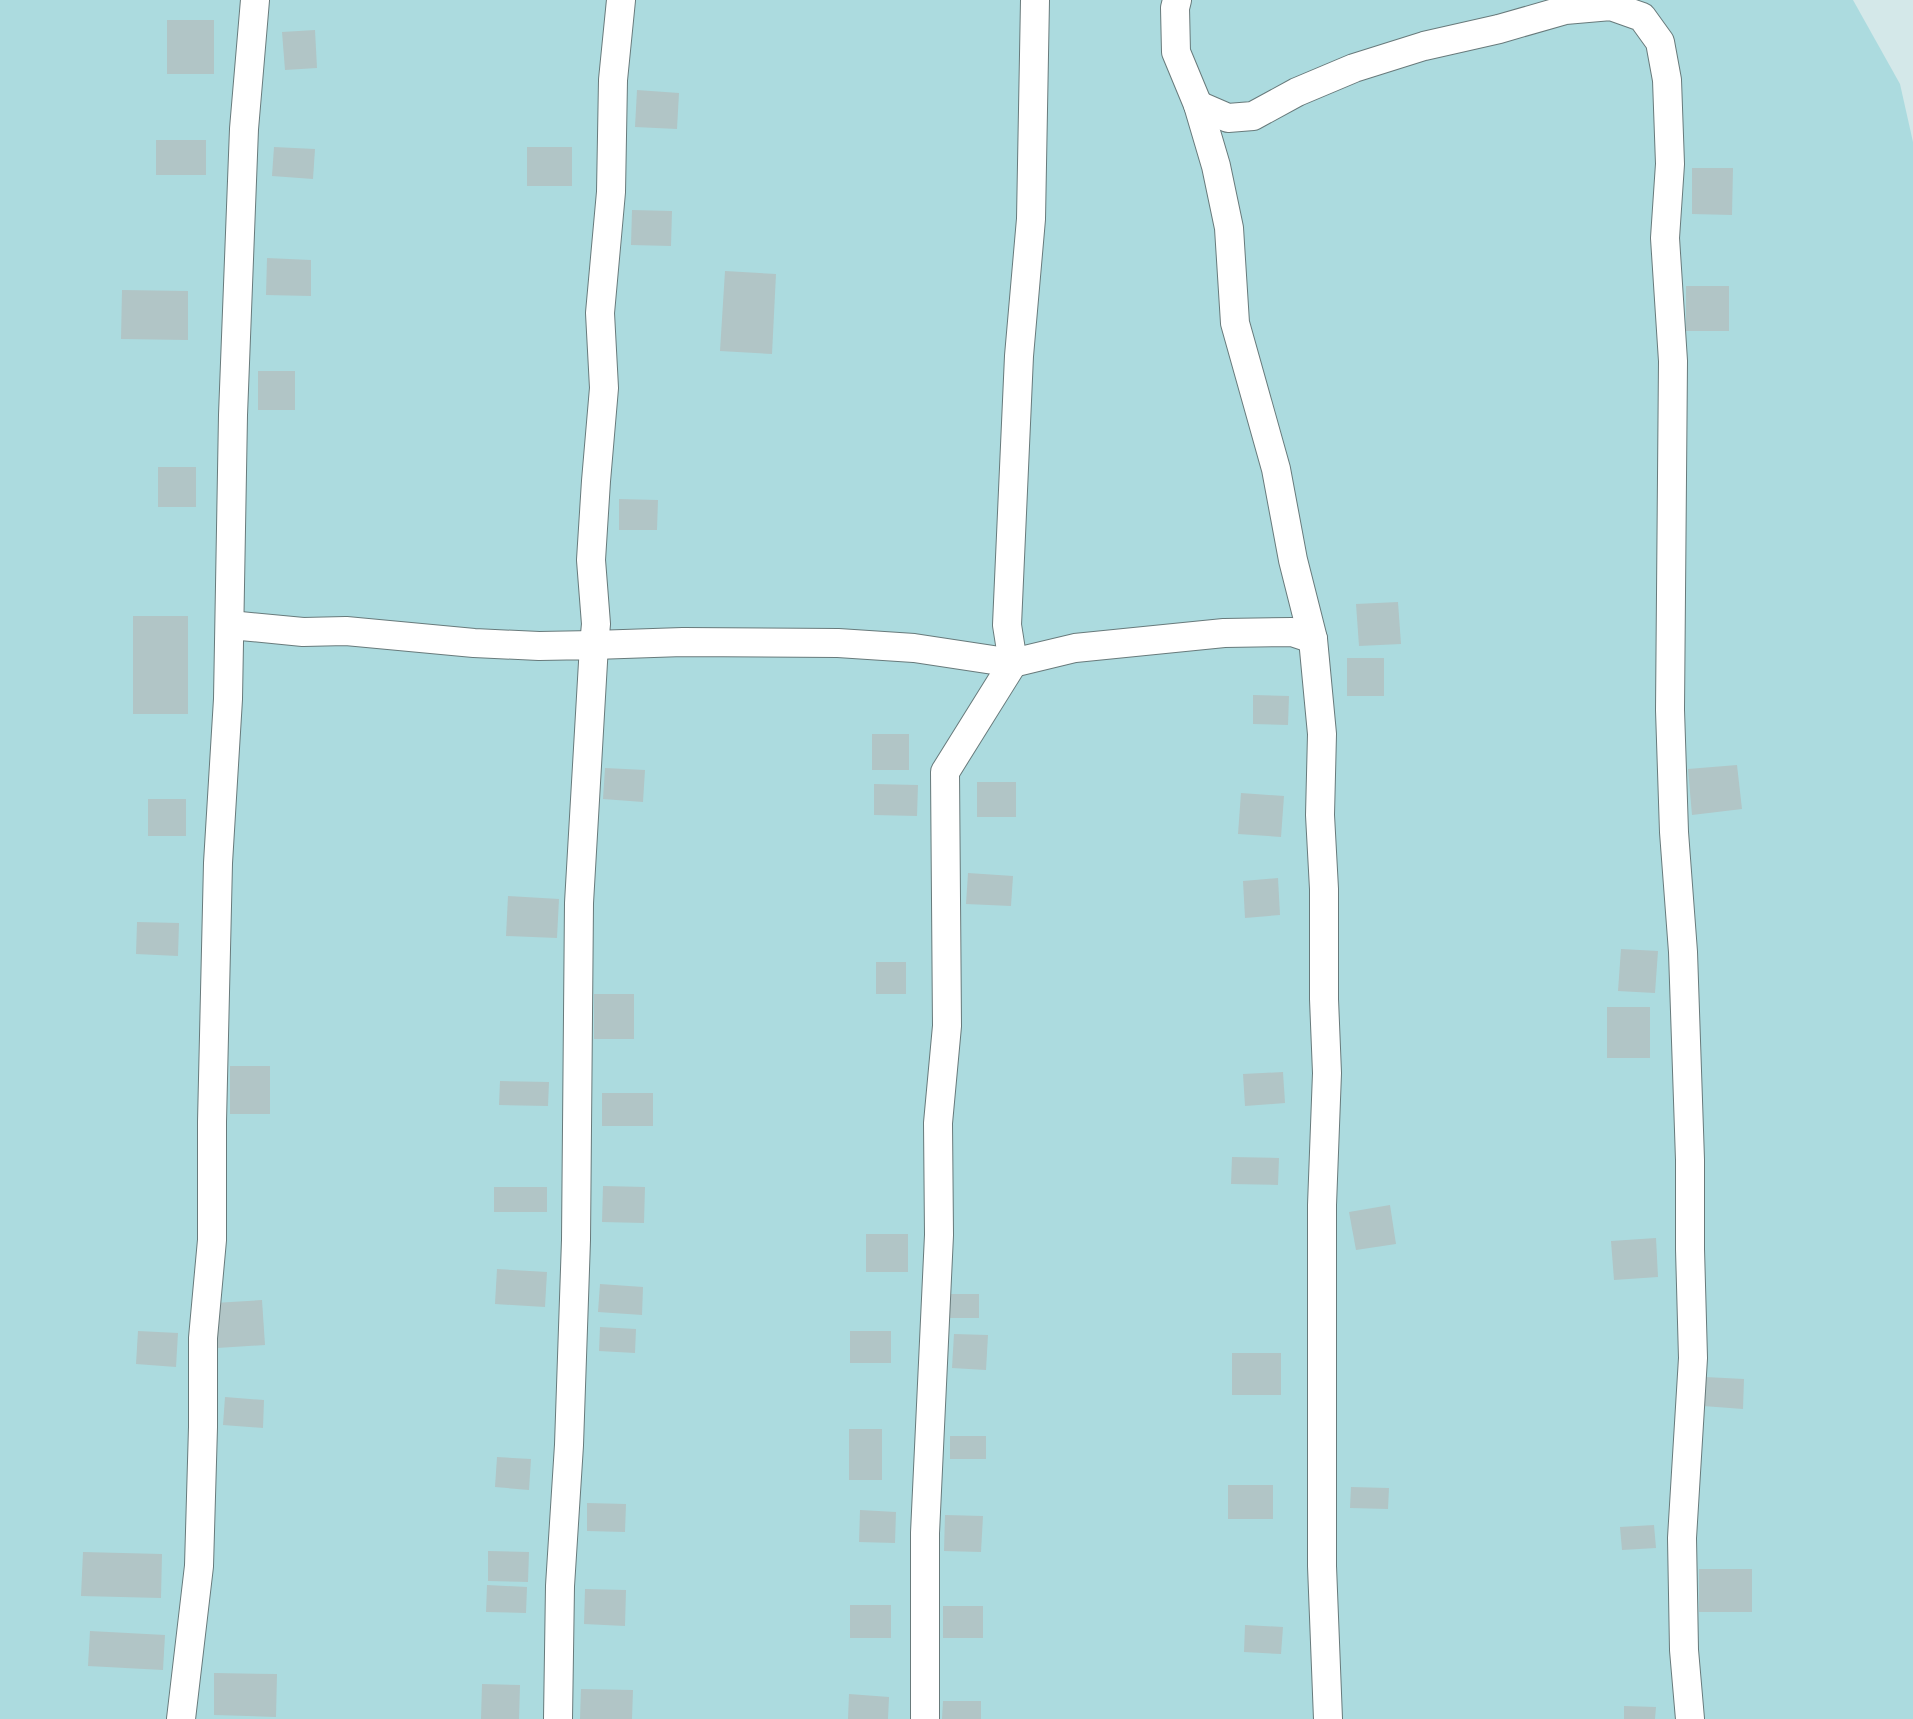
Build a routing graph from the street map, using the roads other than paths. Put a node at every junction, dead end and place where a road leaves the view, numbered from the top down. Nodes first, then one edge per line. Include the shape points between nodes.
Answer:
1 (255, 0) edge
2 (620, 0) edge
3 (1035, 0) edge
4 (1177, 0) edge
5 (1198, 105) junction
6 (230, 626) junction
7 (1313, 640) junction
8 (594, 645) junction
9 (1013, 663) junction
10 (181, 1719) edge
11 (558, 1719) edge
12 (925, 1719) edge
13 (1328, 1719) edge
14 (1690, 1719) edge

1 - 6 street via 244,129 232,415
2 - 8 street via 613,80 611,192 600,313 604,388 591,560 596,624
3 - 9 street via 1031,219 1019,356 1007,625
4 - 5 street via 1176,52
5 - 7 street via 1216,166 1229,228 1235,323 1276,469 1293,560
5 - 14 street via 1228,118 1253,116 1297,92 1354,68 1424,46 1565,10 1611,6 1642,17 1660,42 1667,80 1670,164 1666,238 1673,361 1670,719 1683,952 1694,1358 1682,1538 1684,1650
6 - 8 street via 303,632 346,631 483,644
6 - 10 street via 218,863 212,1240 202,1338 199,1566
7 - 9 street via 1292,632 1224,633 1075,648
7 - 13 street via 1322,734 1320,815 1327,1073 1322,1206 1322,1566
8 - 9 street via 838,643 914,648
8 - 11 street via 580,903 576,1240 560,1586
9 - 12 street via 945,772 947,1026 938,1123 939,1235 924,1533

